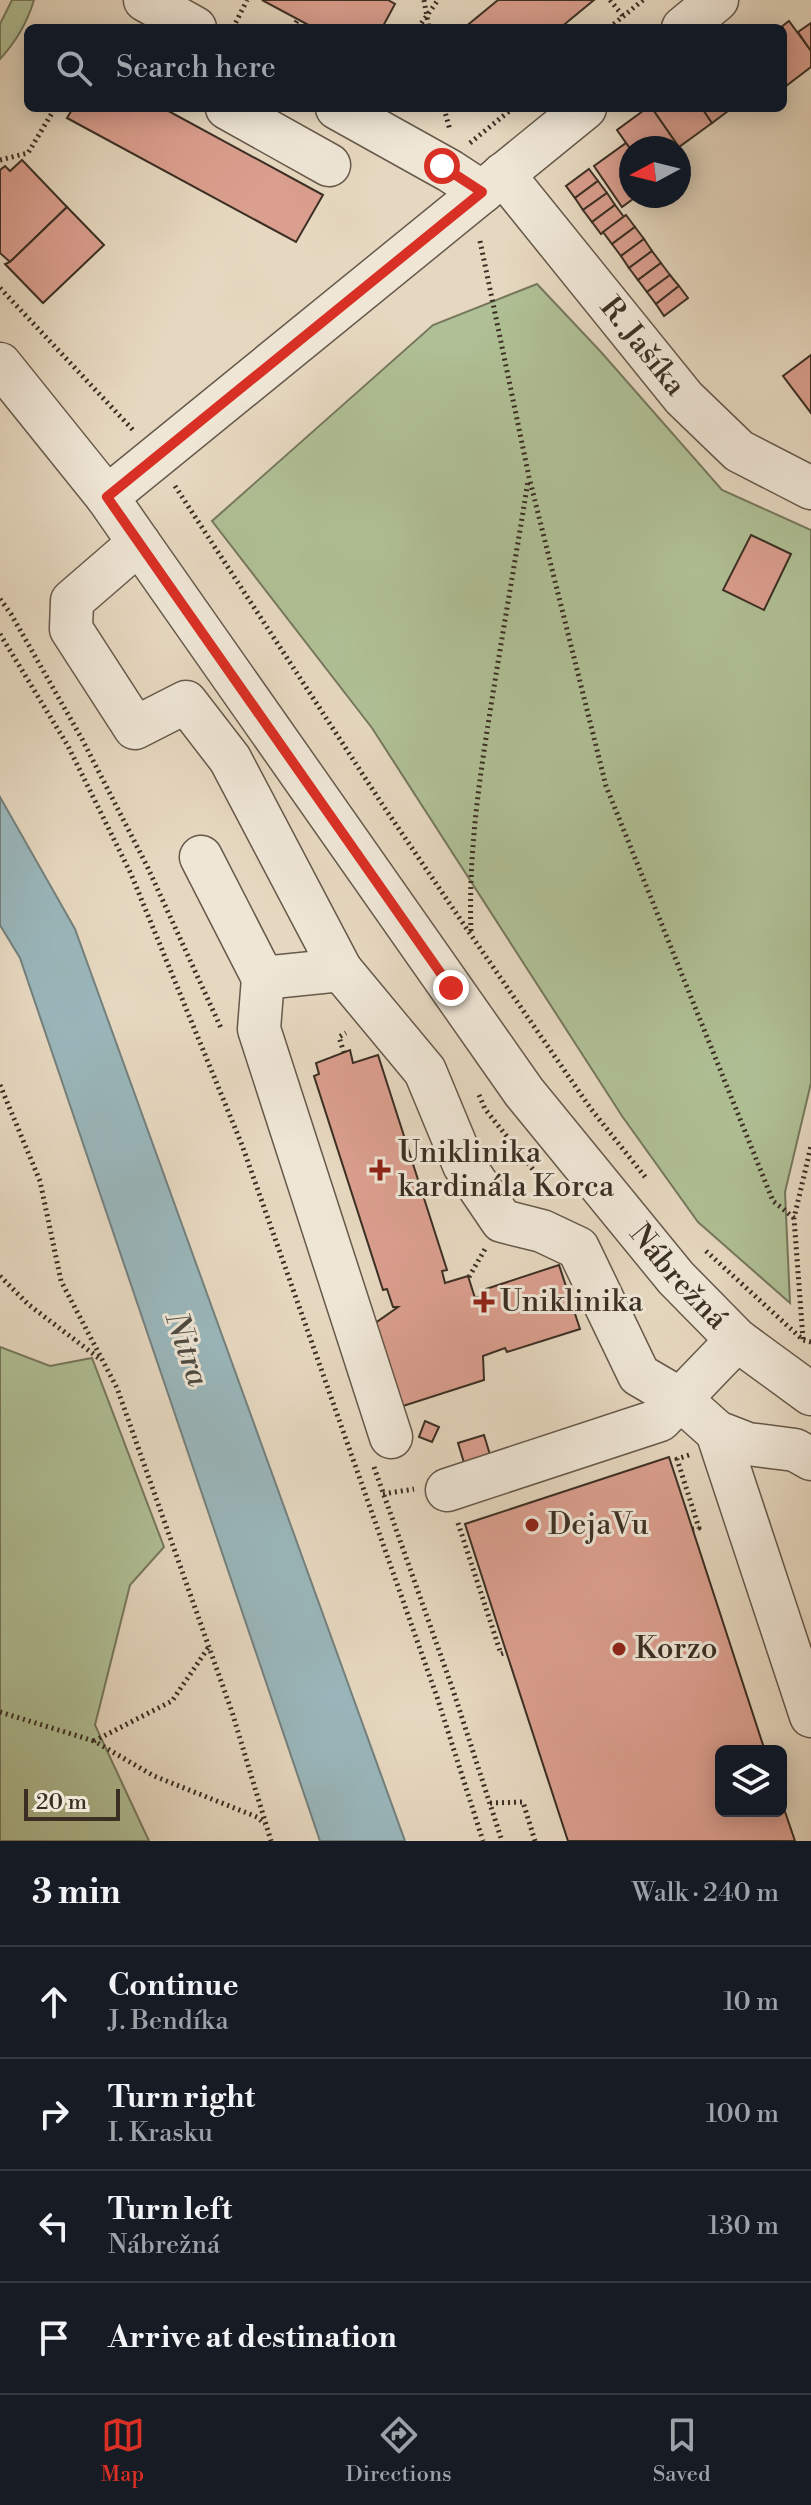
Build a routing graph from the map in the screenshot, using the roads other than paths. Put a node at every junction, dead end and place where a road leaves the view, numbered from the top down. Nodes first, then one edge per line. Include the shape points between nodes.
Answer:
1 (145, 0) edge
2 (717, 0) edge
3 (188, 24) edge
4 (688, 24) edge
5 (234, 112) edge
6 (344, 112) edge
7 (580, 112) edge
8 (329, 165) dead end
9 (485, 189) junction
10 (0, 364) edge
11 (811, 488) edge
12 (107, 497) junction
13 (139, 543) junction
14 (201, 857) dead end
15 (341, 970) junction
16 (263, 978) junction
17 (737, 1340) junction
18 (811, 1394) edge
19 (680, 1399) junction
20 (717, 1432) junction
21 (382, 1450) road end
22 (811, 1459) edge
23 (447, 1490) road end
24 (811, 1716) edge

1 - 3 street
2 - 4 street
5 - 8 street
6 - 9 street, R. Jašíka
7 - 9 street
9 - 11 street, R. Jašíka via 739,451
9 - 12 street
10 - 12 street, Nábrežná
12 - 13 street, Nábrežná
13 - 15 street via 72,601 71,629 135,728 186,702 230,759
13 - 17 street, Nábrežná via 524,1092 676,1278
14 - 16 street
15 - 16 street
15 - 19 street via 425,1071 464,1165 502,1221 578,1248 639,1375
16 - 21 street via 259,1029
17 - 18 street, Nábrežná
17 - 19 street
19 - 20 street
19 - 23 street via 660,1420
20 - 22 street via 748,1444 795,1450
20 - 24 street

